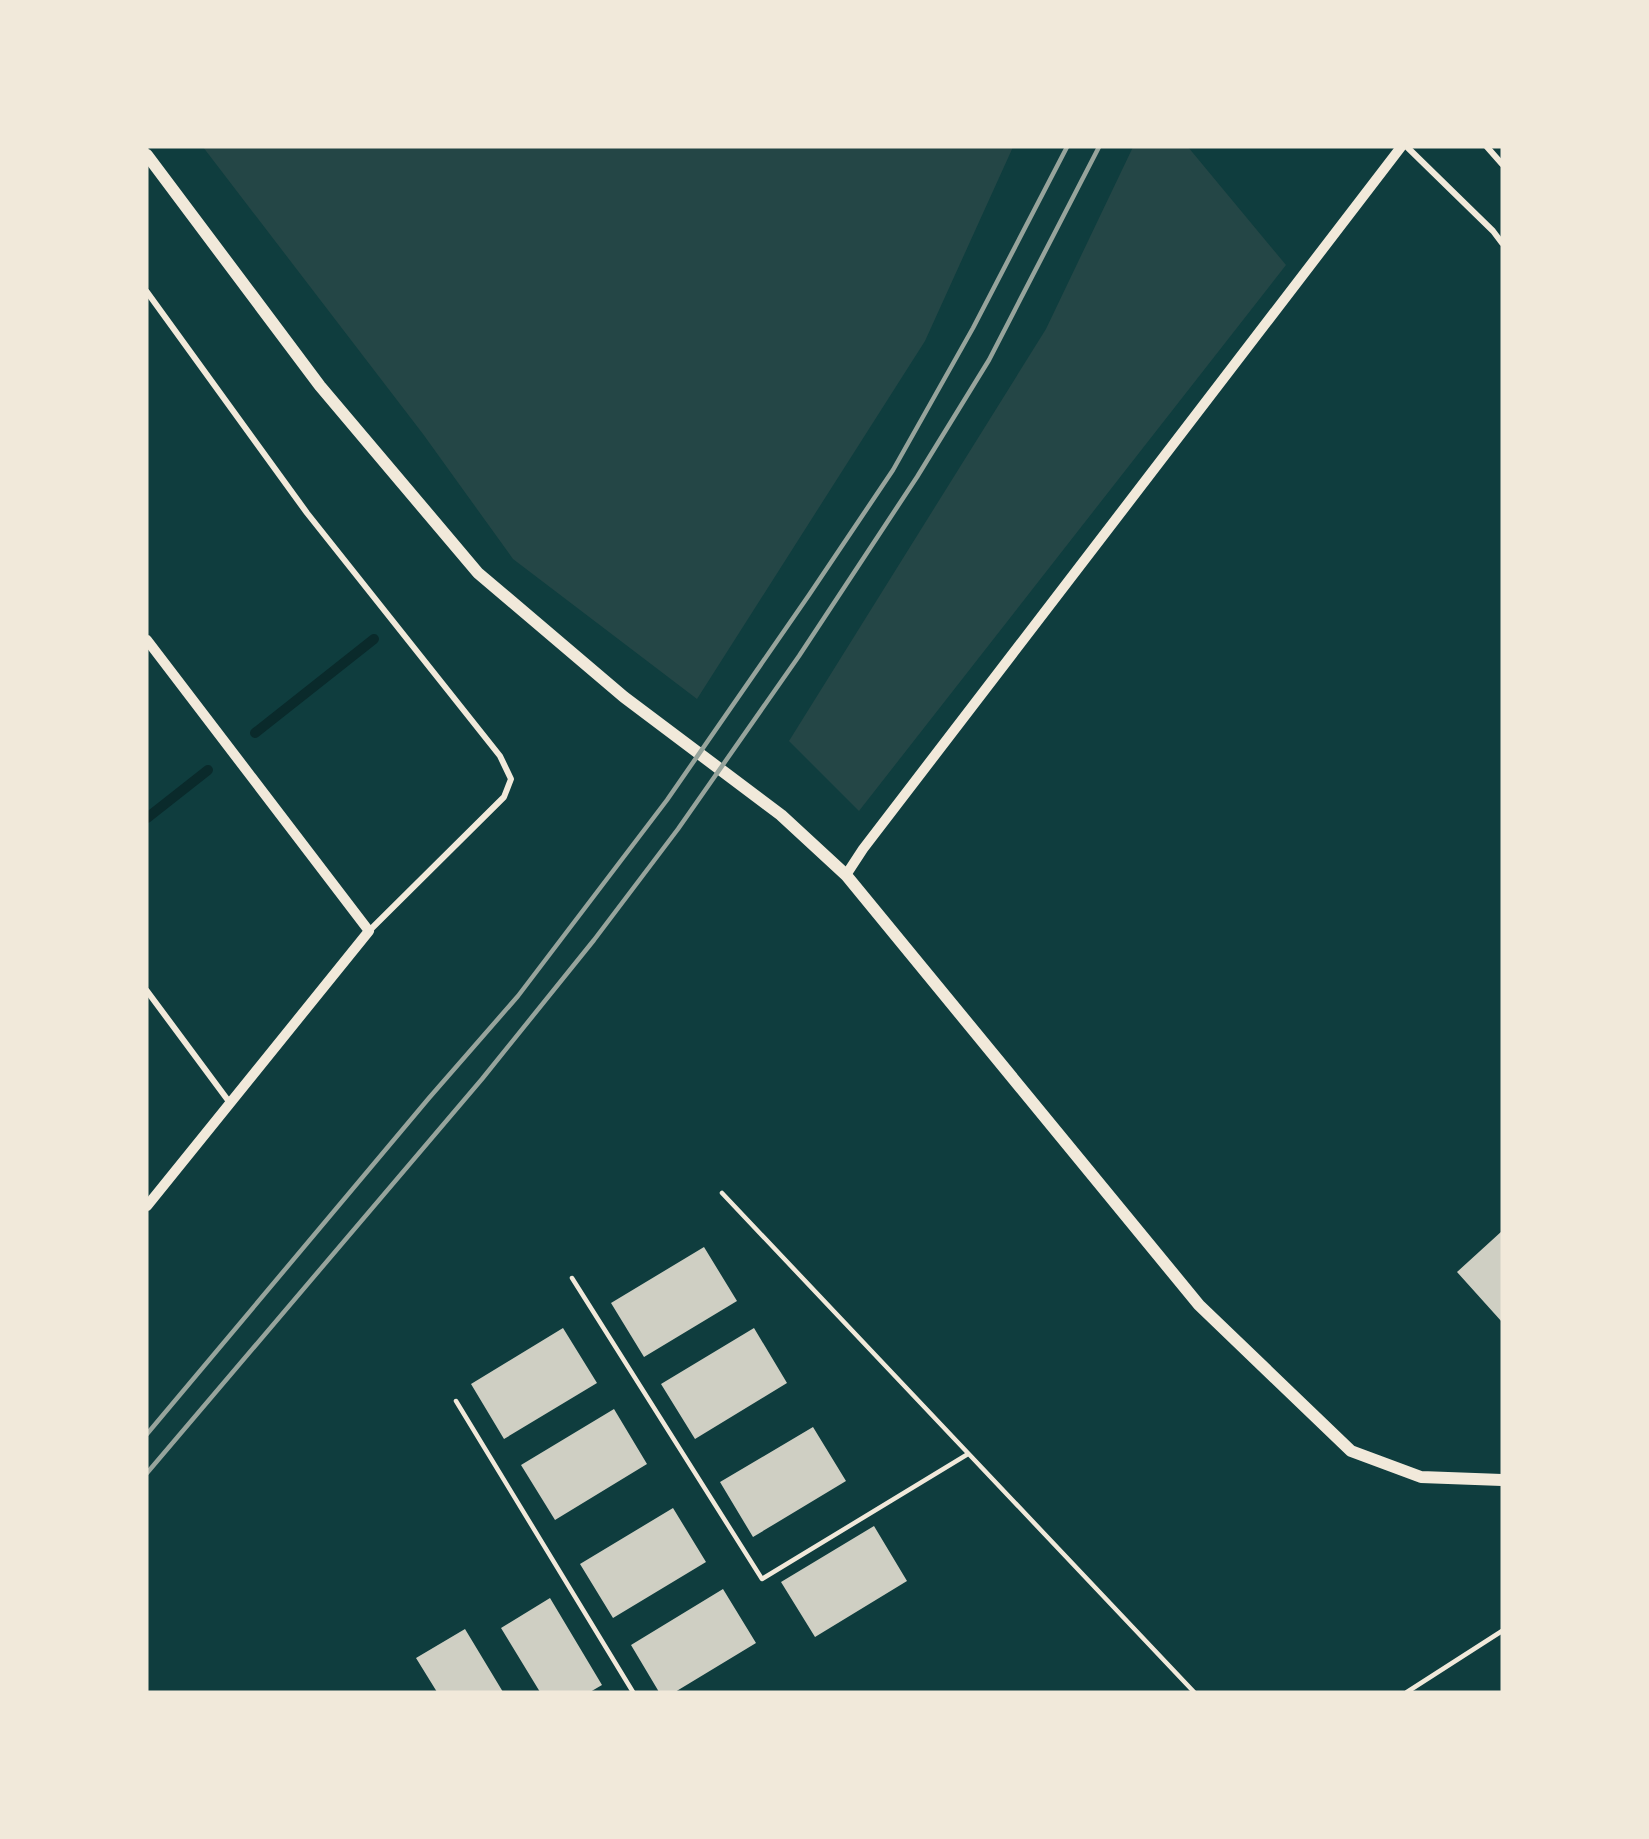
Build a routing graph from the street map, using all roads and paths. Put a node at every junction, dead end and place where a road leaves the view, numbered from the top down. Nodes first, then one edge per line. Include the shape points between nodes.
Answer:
1 (1401, 147) edge
2 (1407, 147) edge
3 (1487, 147) edge
4 (147, 155) edge
5 (1502, 164) edge
6 (1502, 243) edge
7 (147, 292) edge
8 (147, 640) edge
9 (846, 875) junction
10 (369, 931) junction
11 (147, 991) edge
12 (231, 1103) junction
13 (722, 1193) dead end
14 (147, 1206) edge
15 (572, 1278) dead end
16 (456, 1401) dead end
17 (968, 1454) junction
18 (1502, 1480) edge
19 (1502, 1631) edge
20 (633, 1692) edge
21 (1194, 1692) edge
22 (1407, 1692) edge

1 - 9 street
2 - 6 street
3 - 5 street
4 - 9 main road via 320,386 478,573 624,697 781,815
7 - 10 street via 308,513 500,756 511,779 504,797
8 - 10 street
9 - 18 main road via 1199,1305 1351,1451 1421,1477
10 - 12 street
11 - 12 street
12 - 14 street
13 - 17 lane
15 - 17 lane via 762,1579
16 - 20 lane
17 - 21 lane
19 - 22 lane

